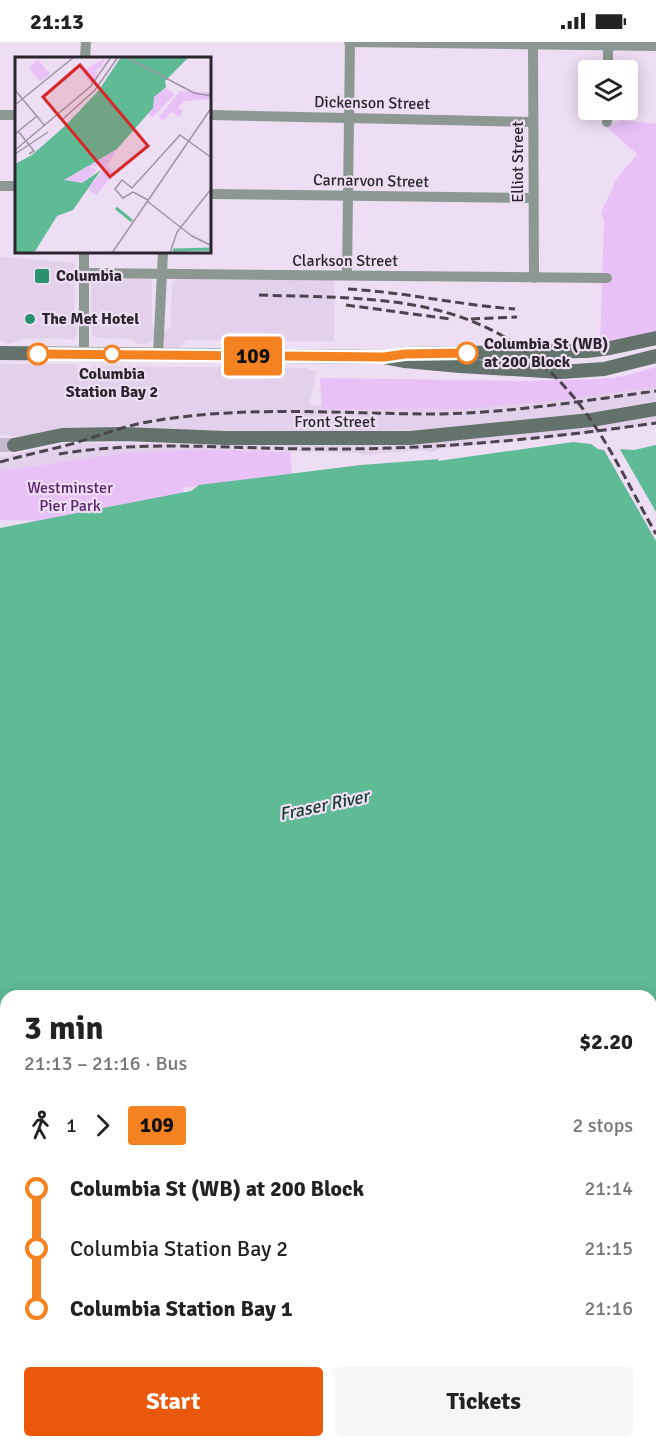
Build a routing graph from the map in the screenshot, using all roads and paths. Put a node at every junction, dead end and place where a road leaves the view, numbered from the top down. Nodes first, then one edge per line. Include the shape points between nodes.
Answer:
1 (86, 42) edge
2 (349, 42) edge
3 (533, 45) junction
4 (608, 46) junction
5 (656, 46) edge
6 (85, 57) edge
7 (608, 60) edge
8 (212, 115) edge
9 (348, 117) junction
10 (533, 122) junction
11 (212, 194) edge
12 (348, 196) junction
13 (532, 198) junction
14 (84, 254) edge
15 (163, 254) edge
16 (84, 273) junction
17 (163, 275) junction
18 (347, 275) junction
19 (534, 278) junction
20 (607, 278) dead end
21 (656, 338) edge
22 (563, 351) junction
23 (0, 353) edge
24 (84, 354) junction
25 (158, 355) junction
26 (656, 356) edge
27 (384, 357) junction
28 (542, 371) junction
29 (656, 409) edge
30 (14, 445) tunnel mouth

1 - 6 street
2 - 3 street
2 - 9 street
3 - 4 street
3 - 10 street, Elliot Street
4 - 5 street
4 - 7 street
8 - 9 street, Dickenson Street
9 - 10 street, Dickenson Street
9 - 12 street
10 - 13 street, Elliot Street
11 - 12 street, Carnarvon Street
12 - 13 street, Carnarvon Street
12 - 18 street
13 - 19 street, Elliot Street
14 - 16 street
15 - 17 street
16 - 17 street, Clarkson Street
16 - 24 street
17 - 18 street, Clarkson Street
17 - 25 street
18 - 19 street, Clarkson Street
19 - 20 street, Clarkson Street
21 - 22 street via 610,348
22 - 27 street
22 - 28 street via 563,365
23 - 24 street
24 - 25 street
25 - 27 street
26 - 28 street via 591,371
27 - 28 street
29 - 30 street, Front Street via 591,420 410,438 62,435

